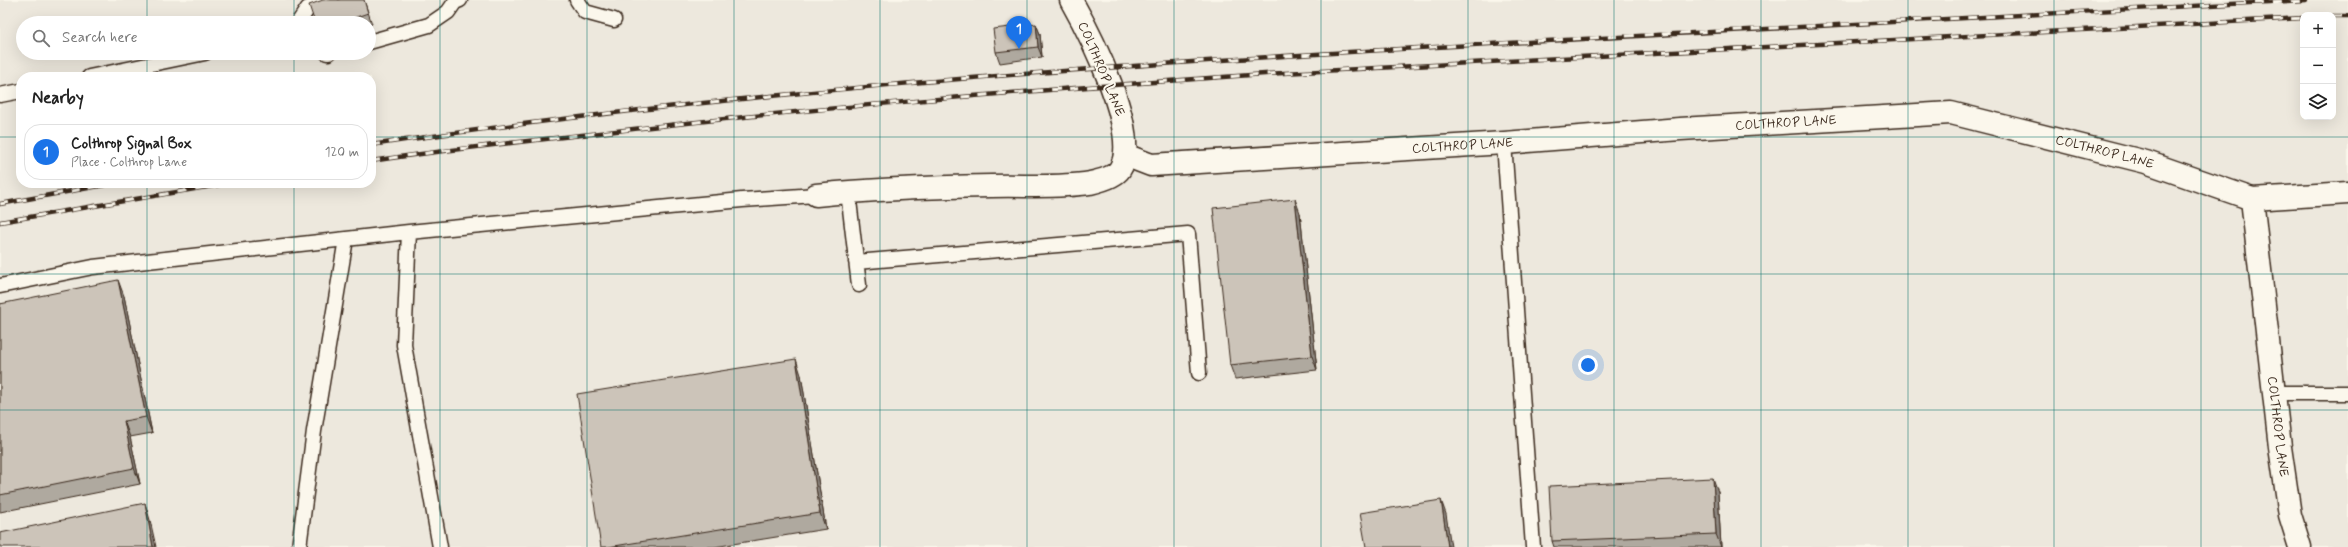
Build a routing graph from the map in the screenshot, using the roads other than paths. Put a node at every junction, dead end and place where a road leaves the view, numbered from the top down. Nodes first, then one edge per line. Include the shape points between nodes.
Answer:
1 (331, 0) edge
2 (577, 0) edge
3 (1071, 0) edge
4 (456, 1) edge
5 (303, 16) edge
6 (614, 20) dead end
7 (376, 40) edge
8 (171, 60) edge
9 (113, 72) edge
10 (16, 92) edge
11 (0, 95) edge
12 (1504, 143) junction
13 (1125, 156) junction
14 (848, 192) junction
15 (2348, 193) edge
16 (816, 195) joint
17 (2252, 199) junction
18 (409, 232) junction
19 (346, 239) junction
20 (856, 262) junction
21 (859, 284) dead end
22 (0, 286) edge
23 (1199, 373) dead end
24 (2274, 393) junction
25 (2348, 393) edge
26 (299, 547) edge
27 (440, 547) edge
28 (1533, 547) edge
29 (2300, 547) edge

1 - 5 lane via 308,8
2 - 6 lane via 585,12
3 - 13 street, COLTHROP LANE via 1119,105 1125,126
4 - 7 lane via 448,12 429,25
8 - 9 lane
10 - 11 lane
12 - 13 street, COLTHROP LANE via 1151,165
12 - 17 street, COLTHROP LANE via 1680,129 1951,113 2146,162
12 - 28 lane
13 - 14 street via 1120,170 1109,177 1091,182
14 - 16 street
14 - 20 lane
15 - 17 street
16 - 18 lane
17 - 24 street, COLTHROP LANE
18 - 19 lane
18 - 27 lane via 404,345
19 - 22 lane via 94,267
19 - 26 lane via 314,431
20 - 21 lane
20 - 23 lane via 1188,234
24 - 25 lane
24 - 29 street, COLTHROP LANE via 2290,515

